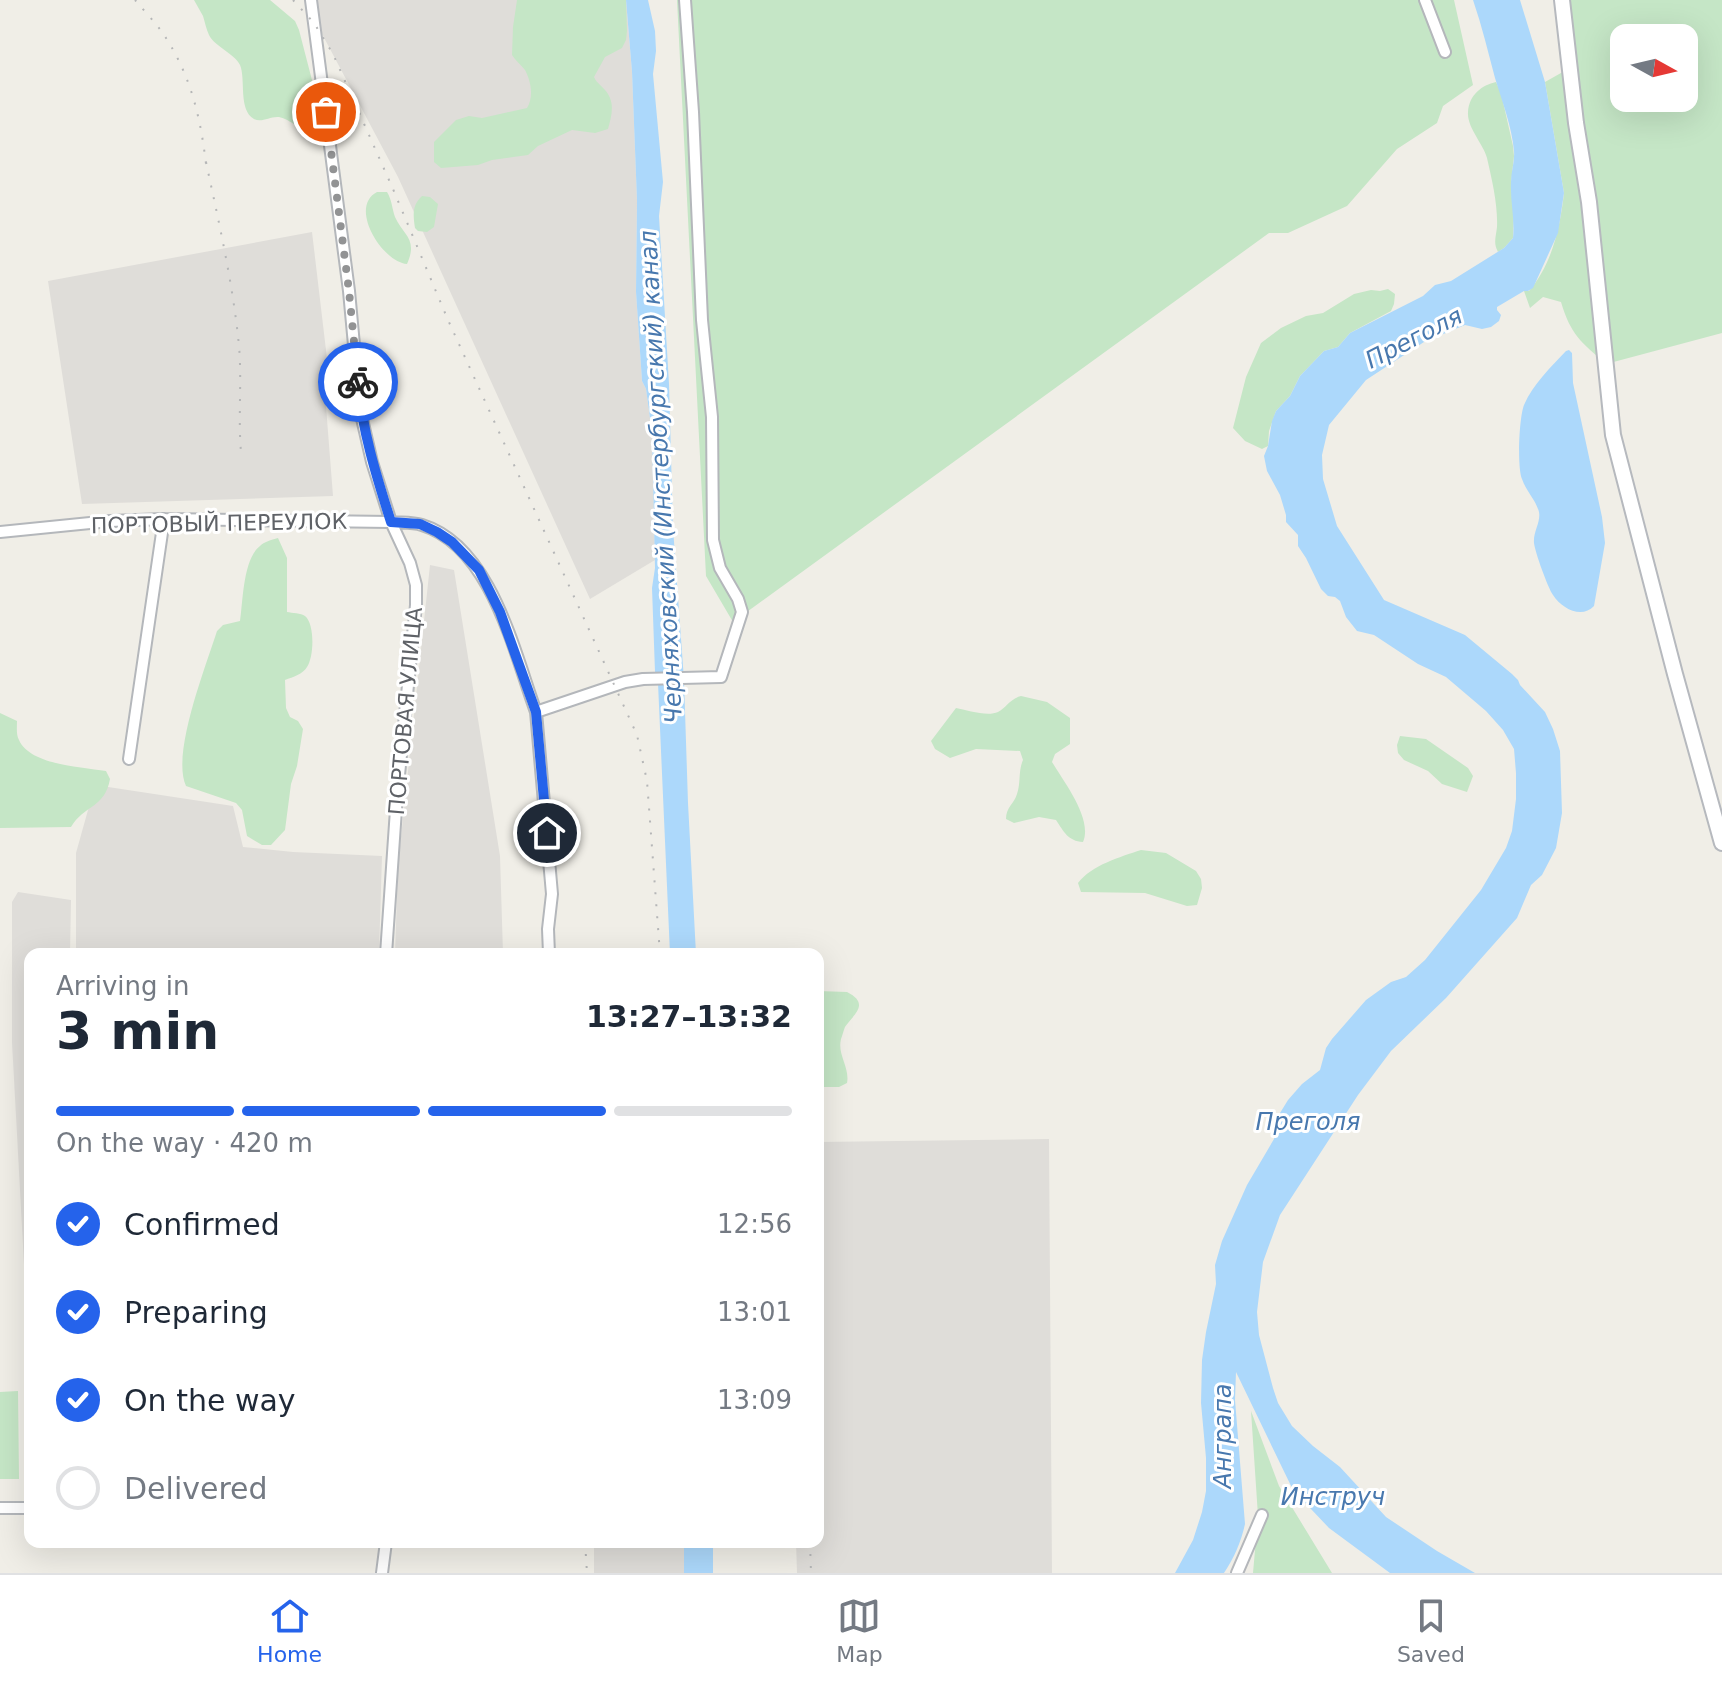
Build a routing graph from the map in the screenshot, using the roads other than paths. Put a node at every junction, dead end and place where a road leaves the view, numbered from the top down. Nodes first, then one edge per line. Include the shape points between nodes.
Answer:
1 (311, 0) edge
2 (685, 0) edge
3 (1425, 0) edge
4 (1562, 0) edge
5 (1445, 52) dead end
6 (164, 519) junction
7 (391, 522) junction
8 (0, 532) edge
9 (536, 712) junction
10 (129, 759) dead end
11 (1722, 843) edge
12 (386, 948) edge
13 (549, 948) edge
14 (0, 1508) edge
15 (24, 1508) edge
16 (1262, 1515) dead end
17 (385, 1548) edge
18 (382, 1573) edge
19 (1237, 1573) edge

1 - 7 street, ПОРТОВАЯ УЛИЦА via 360,410
2 - 9 street via 712,417 713,540 742,612 721,677 643,679
3 - 5 street
4 - 11 street via 1613,435
6 - 7 street, ПОРТОВЫЙ ПЕРЕУЛОК
6 - 8 street, ПОРТОВЫЙ ПЕРЕУЛОК
6 - 10 street
7 - 9 street, ПОРТОВЫЙ ПЕРЕУЛОК via 420,524 437,532 479,570
7 - 12 street, ПОРТОВАЯ УЛИЦА via 410,563 416,605
9 - 13 street, ПОРТОВЫЙ ПЕРЕУЛОК via 552,894
14 - 15 street
16 - 19 street
17 - 18 street

